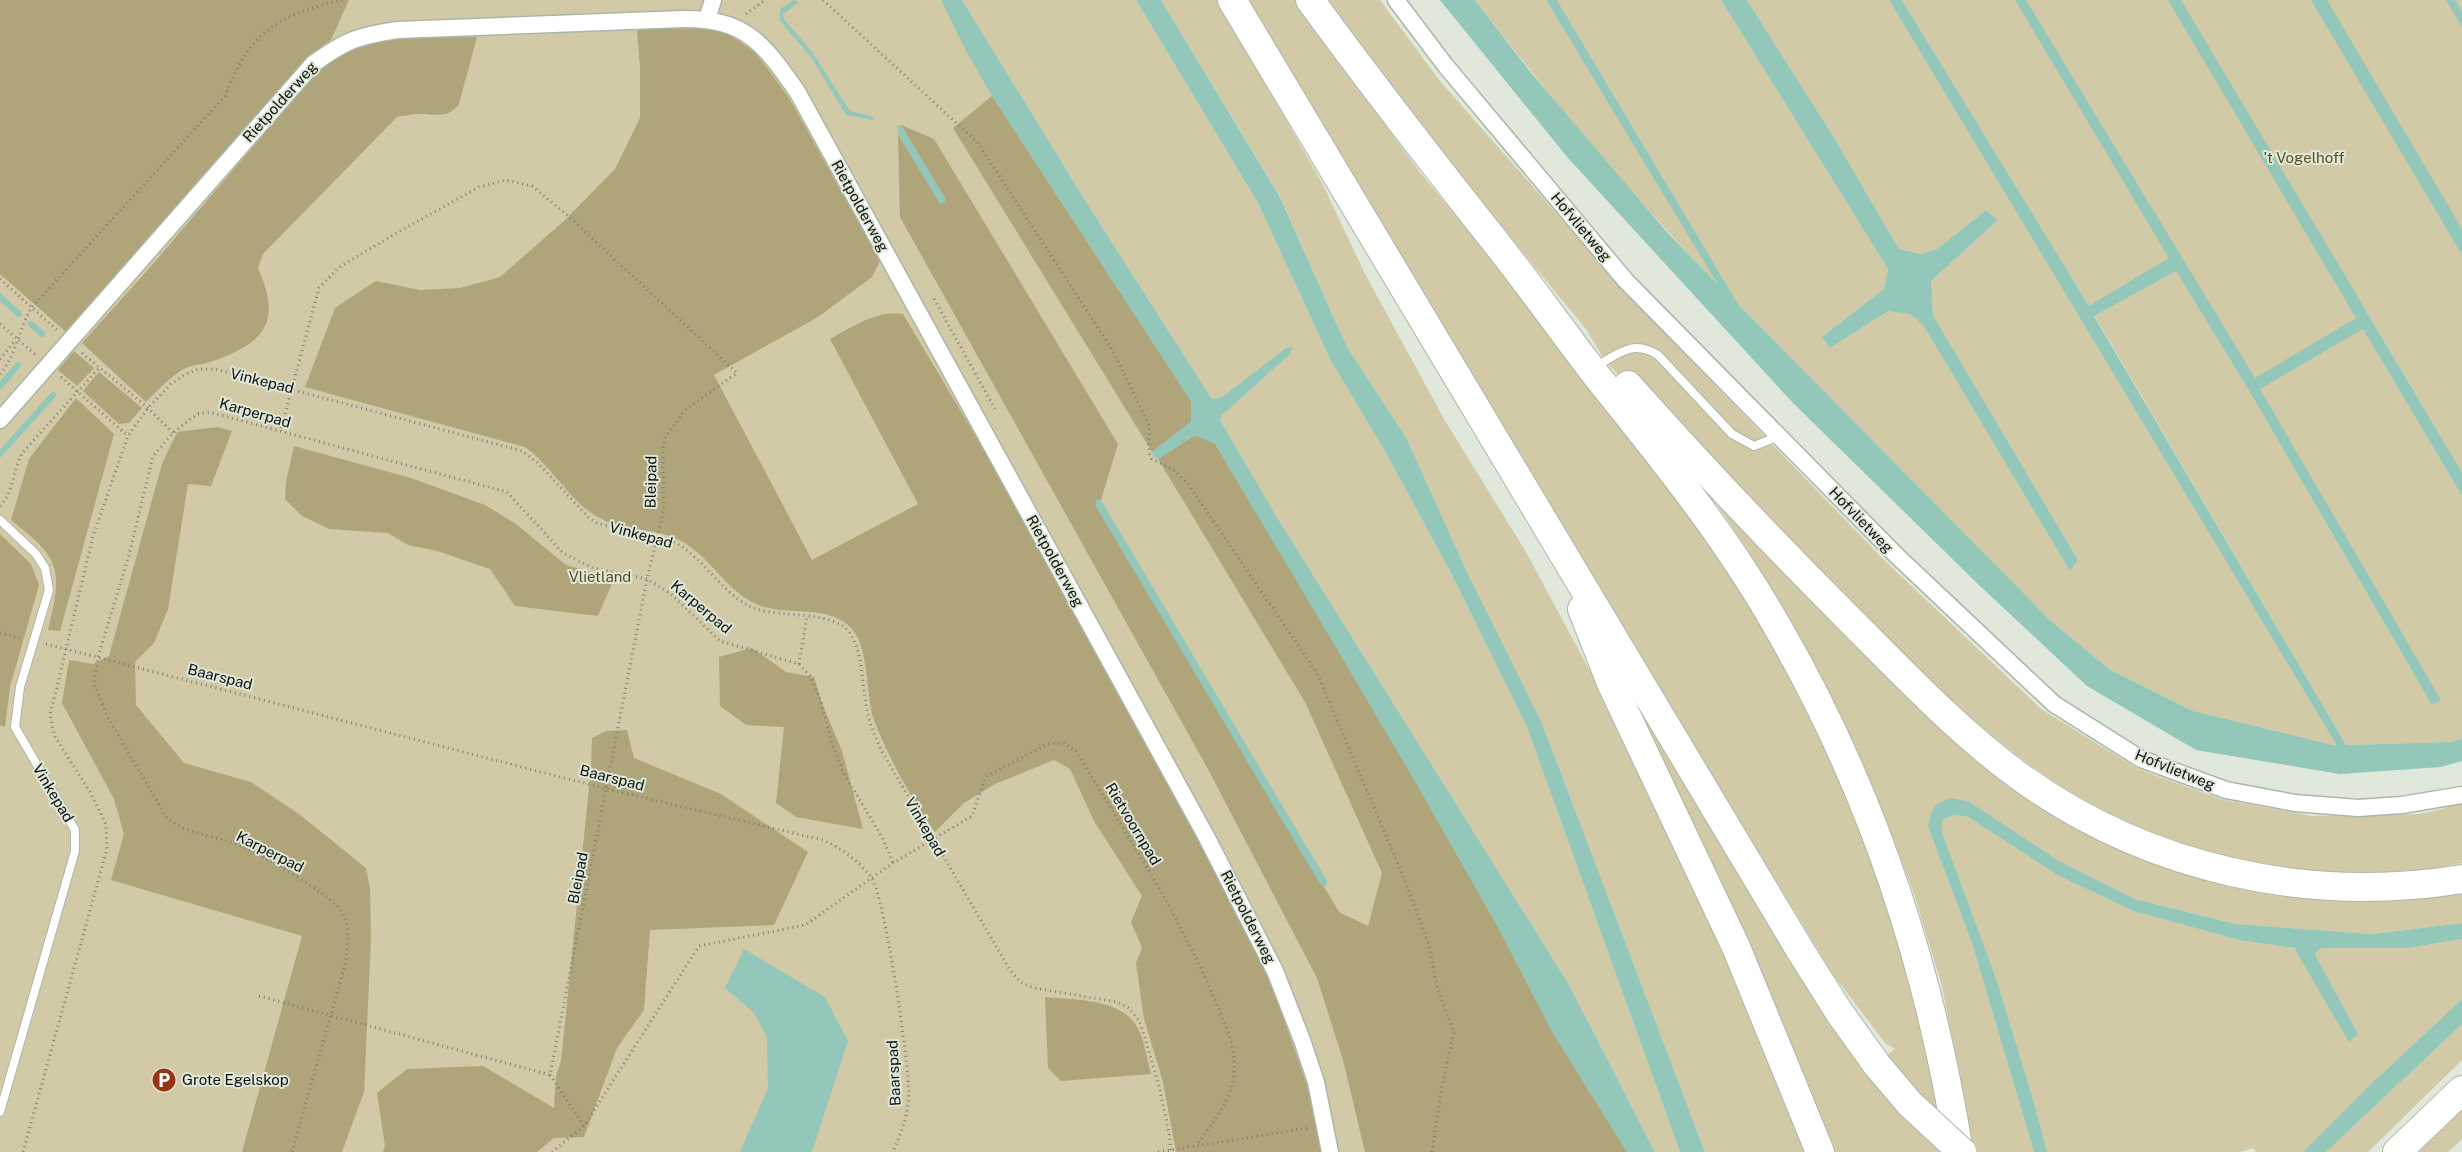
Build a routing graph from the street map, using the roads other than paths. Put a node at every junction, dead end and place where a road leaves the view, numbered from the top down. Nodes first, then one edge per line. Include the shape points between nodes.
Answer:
1 (713, 0) edge
2 (1232, 0) edge
3 (1310, 0) edge
4 (1396, 0) edge
5 (707, 19) junction
6 (1487, 230) junction
7 (1605, 361) junction
8 (0, 420) edge
9 (1779, 436) junction
10 (0, 520) edge
11 (1554, 538) junction
12 (2462, 795) edge
13 (2462, 879) edge
14 (2462, 1090) edge
15 (0, 1112) edge
16 (1330, 1152) edge
17 (1820, 1152) edge
18 (1960, 1152) edge
19 (2398, 1152) edge

1 - 5 street
2 - 11 highway
3 - 6 highway via 1439,172
4 - 9 street, Hofvlietweg via 1445,65 1626,281
5 - 8 street, Rietpolderweg via 397,30 361,36 336,47 313,64
5 - 16 street, Rietpolderweg via 752,35 803,102 1211,844 1275,971 1308,1057
6 - 7 highway
6 - 18 highway via 1704,513 1777,625 1820,706 1883,853 1918,957
7 - 9 lane via 1620,352 1646,348 1658,355 1732,434 1754,446
7 - 13 highway via 1762,532 1882,652 1976,741 2058,803 2129,839 2172,856 2283,882 2322,887 2373,887 2427,885
9 - 12 street, Hofvlietweg via 1897,556 2054,704 2142,759 2226,790 2296,803 2358,808
10 - 15 lane, Vinkepad via 36,554 45,568 50,590 20,687 15,727 75,830 75,851
11 - 17 highway via 1611,683 1736,947
11 - 18 highway, bridge via 1838,1012 1910,1104
14 - 19 highway

